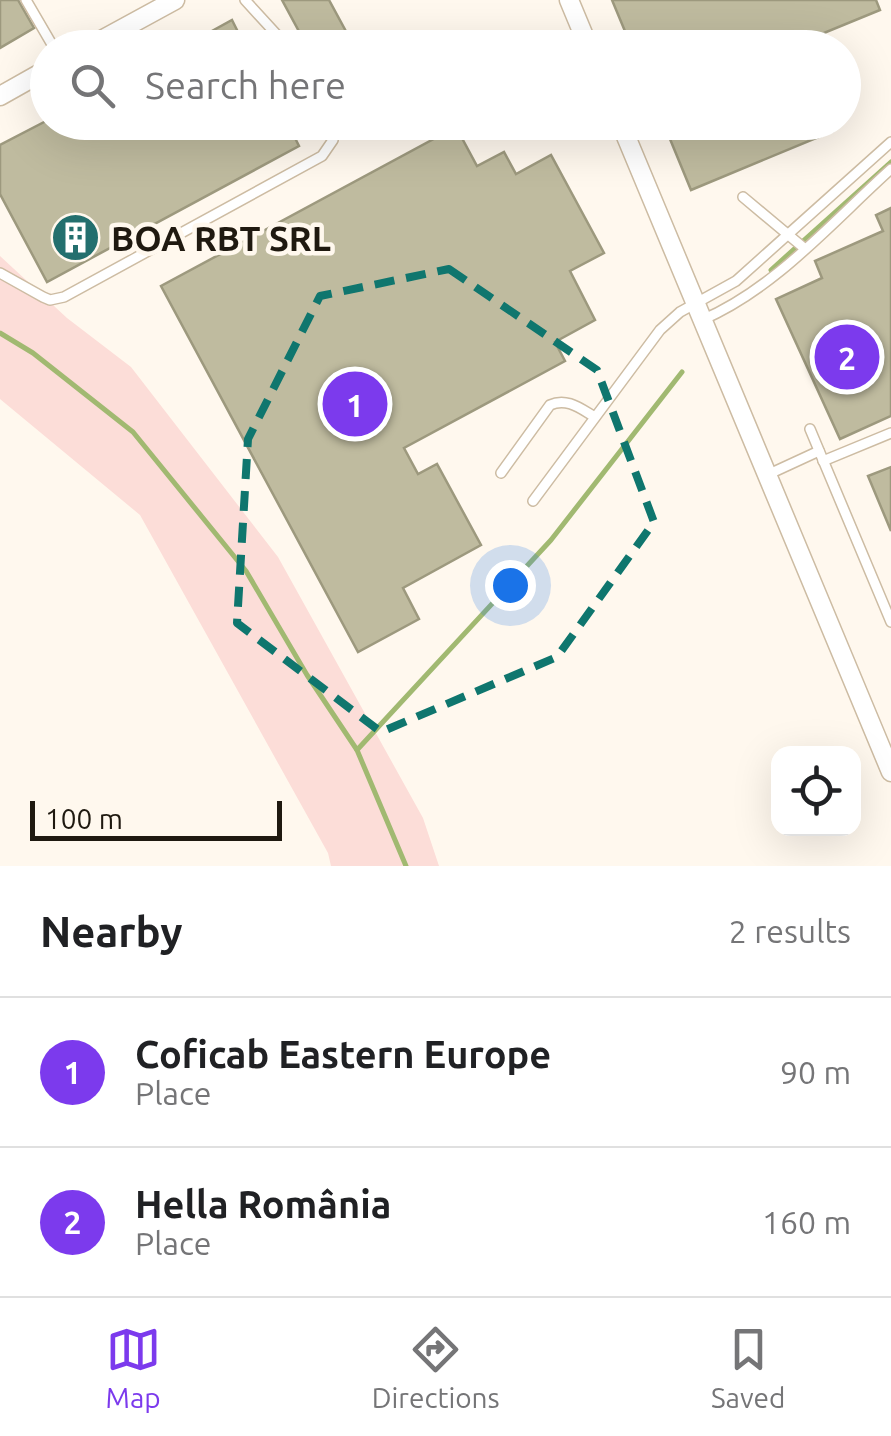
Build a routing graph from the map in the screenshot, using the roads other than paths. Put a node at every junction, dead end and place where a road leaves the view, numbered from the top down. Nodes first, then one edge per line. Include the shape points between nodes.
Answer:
1 (26, 0) edge
2 (245, 0) edge
3 (569, 0) edge
4 (163, 3) edge
5 (44, 30) edge
6 (117, 30) edge
7 (272, 30) edge
8 (582, 30) edge
9 (30, 79) edge
10 (0, 96) edge
11 (333, 140) edge
12 (627, 140) edge
13 (891, 142) edge
14 (891, 169) edge
15 (743, 196) dead end
16 (790, 234) junction
17 (804, 248) junction
18 (0, 273) edge
19 (699, 312) junction
20 (596, 417) junction
21 (810, 429) dead end
22 (891, 433) edge
23 (821, 456) junction
24 (500, 473) dead end
25 (767, 474) junction
26 (533, 501) dead end
27 (891, 622) edge
28 (891, 772) edge

1 - 5 lane
2 - 7 lane
3 - 8 street
4 - 6 street
9 - 10 street
11 - 18 lane via 322,156 64,297 43,298
12 - 19 street
13 - 16 lane
14 - 17 lane
15 - 16 lane
16 - 17 lane
16 - 19 lane
17 - 19 lane via 746,299
19 - 20 lane via 660,330
19 - 25 street
20 - 24 lane via 562,401 550,405
20 - 26 lane
21 - 23 lane
22 - 23 lane
23 - 25 lane
23 - 27 lane
25 - 28 street

